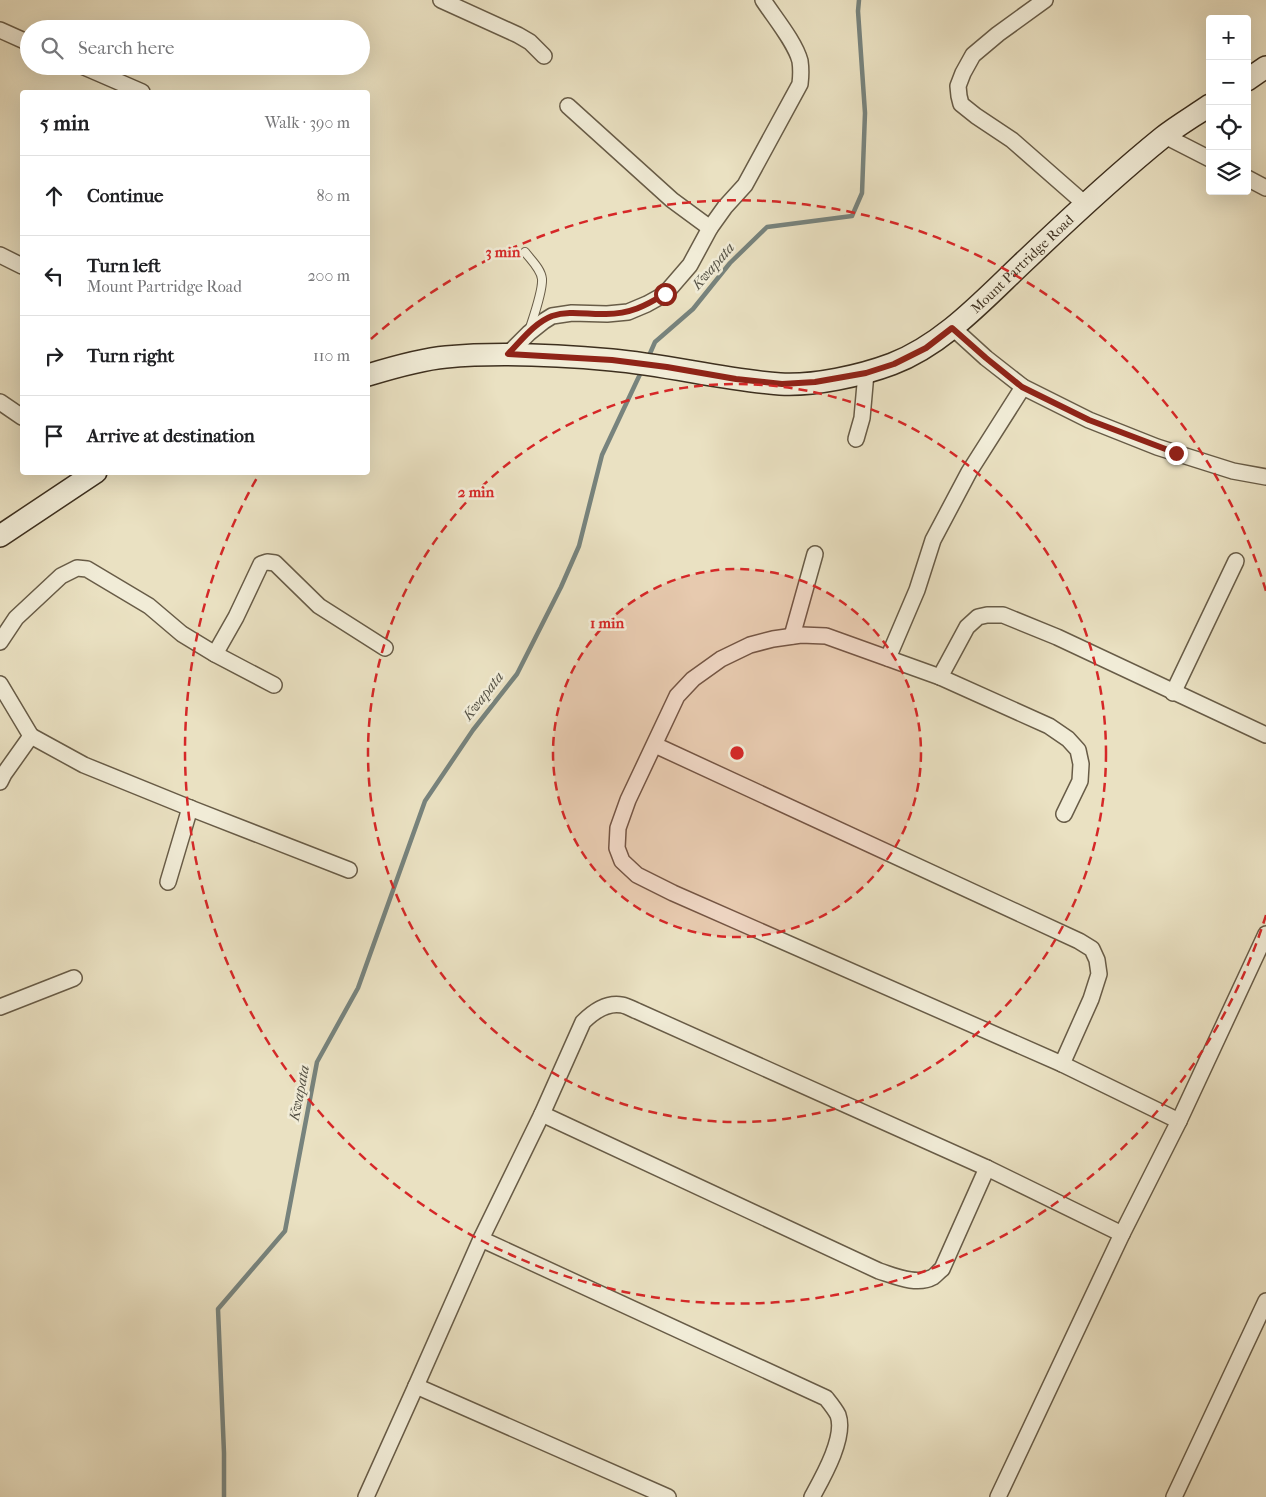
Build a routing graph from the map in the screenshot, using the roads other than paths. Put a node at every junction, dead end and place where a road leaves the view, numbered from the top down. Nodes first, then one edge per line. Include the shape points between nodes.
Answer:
1 (441, 0) edge
2 (763, 0) edge
3 (1045, 0) edge
4 (1, 32) edge
5 (20, 39) edge
6 (544, 56) dead end
7 (1266, 67) edge
8 (103, 75) edge
9 (1251, 77) edge
10 (137, 90) edge
11 (568, 106) dead end
12 (1206, 108) edge
13 (1165, 136) junction
14 (1206, 157) edge
15 (1251, 180) edge
16 (1266, 188) edge
17 (1086, 204) junction
18 (710, 228) junction
19 (525, 252) dead end
20 (0, 255) edge
21 (20, 265) edge
22 (952, 328) junction
23 (529, 332) junction
24 (508, 354) junction
25 (866, 373) junction
26 (370, 374) edge
27 (1022, 387) junction
28 (0, 402) edge
29 (20, 417) edge
30 (856, 440) dead end
31 (92, 475) edge
32 (1266, 477) edge
33 (0, 536) edge
34 (815, 554) dead end
35 (1236, 560) dead end
36 (792, 636) junction
37 (0, 642) edge
38 (385, 648) dead end
39 (215, 654) junction
40 (888, 658) junction
41 (940, 678) junction
42 (0, 684) edge
43 (274, 685) dead end
44 (1173, 693) junction
45 (31, 736) junction
46 (1266, 736) edge
47 (655, 745) junction
48 (0, 782) edge
49 (190, 808) junction
50 (1064, 814) dead end
51 (349, 870) dead end
52 (168, 882) dead end
53 (1266, 934) edge
54 (74, 978) dead end
55 (0, 1007) edge
56 (1062, 1064) junction
57 (542, 1114) junction
58 (1179, 1121) junction
59 (987, 1168) junction
60 (1122, 1234) junction
61 (481, 1239) junction
62 (1266, 1301) edge
63 (416, 1386) junction
64 (366, 1497) edge
65 (668, 1497) edge
66 (812, 1497) edge
67 (998, 1497) edge
68 (1174, 1497) edge

1 - 6 street via 518,35
2 - 18 street via 795,49 800,61 800,84 745,185
3 - 17 street via 973,55 958,86 959,96 962,104 976,116 1012,140
4 - 5 street
7 - 9 street
8 - 10 street
11 - 18 street via 672,200
12 - 13 street, Mount Partridge Road
13 - 14 street
13 - 17 street, Mount Partridge Road
15 - 16 street
17 - 22 street, Mount Partridge Road
18 - 23 street via 690,265 665,294 628,312 560,314 544,320
19 - 23 lane via 539,269 542,279
20 - 21 street
22 - 25 street, Mount Partridge Road via 926,348
22 - 27 street
23 - 24 street
24 - 25 street, Mount Partridge Road via 612,360 782,384
24 - 26 street, Mount Partridge Road via 444,357
25 - 30 street via 862,418
27 - 32 street via 1089,420 1157,447 1233,471
27 - 40 street via 969,472 933,540 917,590
28 - 29 street
31 - 33 street
34 - 36 street
35 - 44 street
36 - 40 street via 826,636
36 - 47 street via 750,645 721,659 693,679 677,696
37 - 39 street via 16,618 60,576 77,568 87,569 149,606 182,634
38 - 39 street via 320,606 275,562 267,562 261,564
39 - 43 street
40 - 41 street
41 - 44 street via 967,627 978,617 1003,615 1057,637
41 - 50 street via 1049,726 1068,739 1078,750 1081,764 1080,781
42 - 45 street
44 - 46 street
45 - 48 street
45 - 49 street via 84,765
47 - 56 street via 1092,949 1099,974
47 - 56 street via 618,828 617,848 622,861 637,875
49 - 51 street
49 - 52 street
53 - 58 street
54 - 55 street
56 - 58 street
57 - 59 street via 583,1022 593,1012 620,1005
57 - 59 street via 879,1271 901,1278 922,1280 933,1277 942,1269
57 - 61 street
58 - 60 street
59 - 60 street
60 - 67 street
61 - 63 street
61 - 66 street via 826,1398 837,1414 840,1427 838,1440
62 - 68 street
63 - 64 street
63 - 65 street

